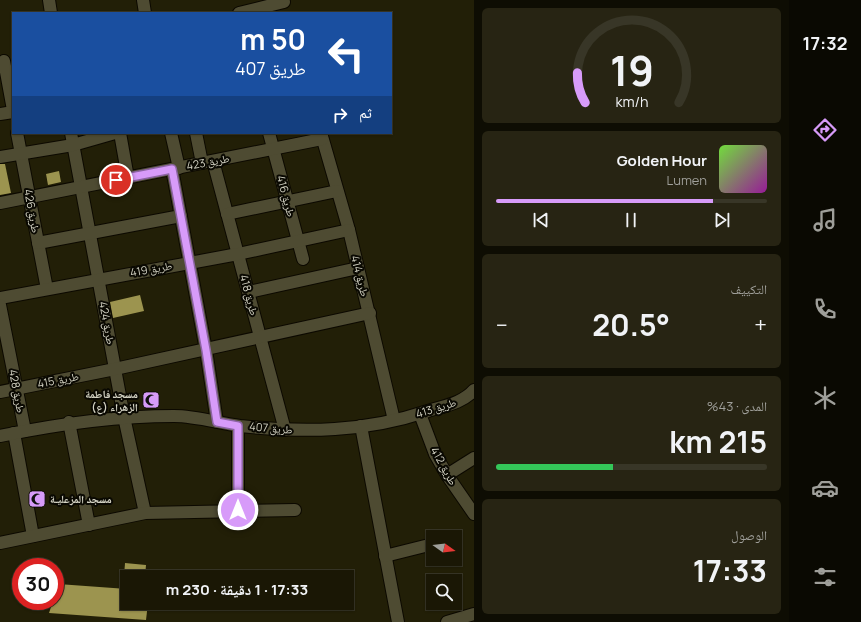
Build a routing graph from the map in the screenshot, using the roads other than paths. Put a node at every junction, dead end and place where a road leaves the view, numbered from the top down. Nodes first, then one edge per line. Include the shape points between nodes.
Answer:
1 (49, 0) edge
2 (143, 0) edge
3 (285, 5) edge
4 (51, 12) edge
5 (145, 12) edge
6 (245, 12) edge
7 (6, 60) edge
8 (12, 104) edge
9 (12, 111) edge
10 (0, 114) edge
11 (17, 134) edge
12 (108, 134) edge
13 (120, 134) edge
14 (171, 134) edge
15 (196, 134) edge
16 (269, 134) edge
17 (322, 136) edge
18 (72, 139) edge
19 (274, 149) junction
20 (21, 154) junction
21 (0, 157) edge
22 (208, 162) junction
23 (176, 168) junction
24 (128, 178) junction
25 (80, 187) junction
26 (337, 191) junction
27 (29, 198) junction
28 (287, 201) junction
29 (0, 203) edge
30 (227, 214) junction
31 (181, 216) junction
32 (349, 230) junction
33 (90, 232) junction
34 (298, 241) junction
35 (38, 243) junction
36 (238, 254) junction
37 (303, 259) dead end
38 (189, 262) junction
39 (358, 268) junction
40 (98, 278) junction
41 (47, 289) junction
42 (249, 292) junction
43 (0, 298) edge
44 (0, 305) edge
45 (370, 313) junction
46 (261, 338) junction
47 (206, 350) junction
48 (116, 369) junction
49 (17, 388) junction
50 (0, 392) edge
51 (472, 397) edge
52 (420, 414) junction
53 (124, 417) junction
54 (394, 420) junction
55 (69, 422) junction
56 (217, 422) junction
57 (238, 426) junction
58 (361, 426) junction
59 (285, 430) junction
60 (20, 432) junction
61 (0, 436) edge
62 (474, 458) edge
63 (447, 475) junction
64 (238, 510) junction
65 (295, 510) dead end
66 (145, 513) junction
67 (474, 514) edge
68 (89, 525) junction
69 (33, 536) junction
70 (0, 543) edge
71 (426, 546) edge
72 (385, 556) junction
73 (474, 614) edge
74 (398, 622) edge
75 (446, 622) edge

1 - 4 street
2 - 5 street
3 - 6 street
7 - 8 street
9 - 10 street
11 - 20 street, طريق 426
12 - 18 street
13 - 24 street
14 - 23 street
15 - 22 street, طريق 418
16 - 19 street, طريق 416
17 - 19 street, طريق 423
17 - 26 street, طريق 414
18 - 20 street
18 - 25 street, طريق 424
19 - 22 street, طريق 423
19 - 28 street, طريق 416
20 - 21 street
20 - 27 street, طريق 426
22 - 23 street, طريق 423
22 - 30 street, طريق 418
23 - 24 street, طريق 423
23 - 31 street
24 - 25 street, طريق 423
25 - 27 street, طريق 423
25 - 33 street, طريق 424
26 - 28 street
26 - 32 street, طريق 414
27 - 29 street, طريق 423
27 - 35 street, طريق 426
28 - 30 street
28 - 34 street, طريق 416
30 - 36 street, طريق 418
31 - 33 street
31 - 38 street
32 - 34 street, طريق 419
32 - 39 street, طريق 414
33 - 35 street
33 - 40 street, طريق 424
34 - 36 street, طريق 419
34 - 37 street, طريق 416
35 - 41 street, طريق 426
36 - 38 street, طريق 419
36 - 42 street, طريق 418
38 - 40 street, طريق 419
38 - 47 street
39 - 42 street
39 - 45 street, طريق 414
40 - 41 street, طريق 419
40 - 48 street, طريق 424
41 - 43 street, طريق 419
42 - 46 street, طريق 418
44 - 49 street, طريق 428
45 - 46 street, طريق 415
45 - 54 street, طريق 414
46 - 47 street, طريق 415
46 - 59 street, طريق 418
47 - 48 street, طريق 415
47 - 56 street
48 - 49 street, طريق 415
48 - 53 street, طريق 424
49 - 50 street, طريق 415
49 - 60 street, طريق 428
51 - 52 street, طريق 413
52 - 54 street, طريق 413
52 - 63 street, طريق 412 via 435,454
53 - 55 street, طريق 407
53 - 56 street, طريق 407 via 176,416
53 - 66 street, طريق 424
54 - 58 street, طريق 407
55 - 60 street, طريق 407
55 - 68 street
56 - 57 street, طريق 407
57 - 59 street, طريق 407
57 - 64 street
58 - 59 street, طريق 407 via 326,431
58 - 72 street
60 - 61 street, طريق 407
60 - 69 street
62 - 63 street
63 - 67 street, طريق 412
64 - 65 street
64 - 66 street
66 - 68 street
68 - 69 street
69 - 70 street
71 - 72 street
72 - 74 street
73 - 75 street

